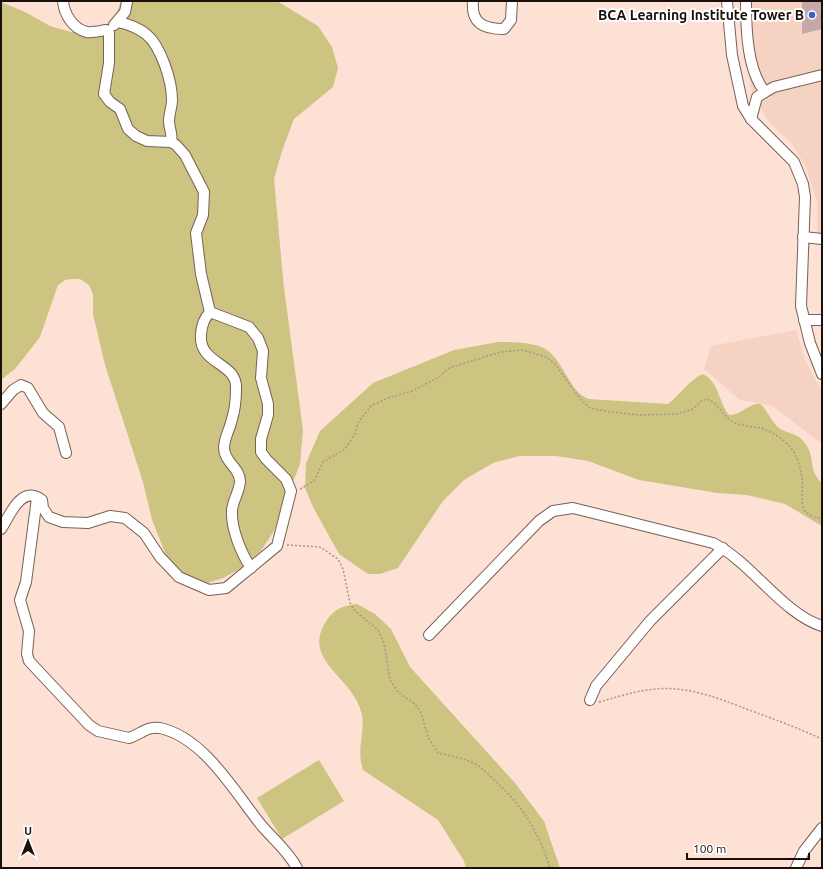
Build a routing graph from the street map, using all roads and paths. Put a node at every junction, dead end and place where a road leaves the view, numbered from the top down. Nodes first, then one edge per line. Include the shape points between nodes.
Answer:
1 (63, 1) edge
2 (473, 1) edge
3 (512, 1) edge
4 (727, 1) edge
5 (746, 1) edge
6 (127, 2) edge
7 (118, 22) junction
8 (106, 30) junction
9 (822, 75) edge
10 (765, 92) junction
11 (751, 118) junction
12 (171, 142) junction
13 (803, 237) junction
14 (822, 239) edge
15 (210, 312) junction
16 (804, 320) junction
17 (822, 320) edge
18 (822, 374) edge
19 (1, 404) edge
20 (66, 453) dead end
21 (291, 491) junction
22 (37, 498) junction
23 (822, 518) edge
24 (1, 529) edge
25 (277, 546) junction
26 (723, 548) junction
27 (251, 568) junction
28 (822, 626) edge
29 (429, 635) dead end
30 (590, 700) joint
31 (822, 740) edge
32 (822, 828) edge
33 (297, 868) edge
34 (550, 868) edge
35 (796, 868) edge

1 - 8 street via 67,16 77,28 86,32
2 - 3 street via 474,19 486,26 500,29 507,27 510,20
4 - 11 street via 732,55 740,95 743,106
5 - 10 street via 747,42 758,83
6 - 7 street via 125,12
7 - 8 street
7 - 12 street via 134,27 151,39 163,62 171,92
8 - 12 street via 110,38 104,91 106,98 120,110 128,129 136,136 147,141
9 - 10 street via 774,86
10 - 11 street via 757,97
11 - 13 street via 794,162 805,197
12 - 15 street via 184,155 204,192 204,208 196,233 201,274
13 - 14 street
13 - 16 street via 801,286
15 - 21 street via 249,327 258,338 263,351 262,378 268,404 261,452 286,479
15 - 27 street via 203,320 201,344 204,353 232,374 237,387 233,419 224,449 240,481 232,510 237,535 245,559
16 - 17 street
16 - 18 street
19 - 20 street via 16,387 21,385 28,388 44,413 59,427
21 - 23 path via 314,481 323,462 345,449 355,434 358,423 371,406 412,391 440,377 448,368 500,352 523,350 546,357 555,364 581,400 590,408 637,415 677,414 693,409 707,399 720,407 734,422 767,430 792,449 797,457 802,480 801,503 810,516
21 - 25 street
22 - 24 street via 30,496 19,501
22 - 27 street via 42,500 49,518 62,522 88,523 110,516 125,518 144,533 179,578 208,590 226,588
22 - 33 street via 26,582 20,600 29,631 29,661 82,719 98,731 129,738 143,730 160,728 196,748 214,765 268,833 287,852
25 - 27 street
25 - 34 path via 299,545 320,548 338,559 343,569 350,603 378,630 384,643 390,680 399,693 415,704 428,737 438,753 458,757 477,765 517,802 544,848
26 - 28 street via 803,618
26 - 29 street via 713,543 573,508 553,511 539,521
26 - 30 street via 650,621 596,686
30 - 31 path via 595,703 633,692 655,689 676,689 707,694 795,726
32 - 35 street via 804,851

